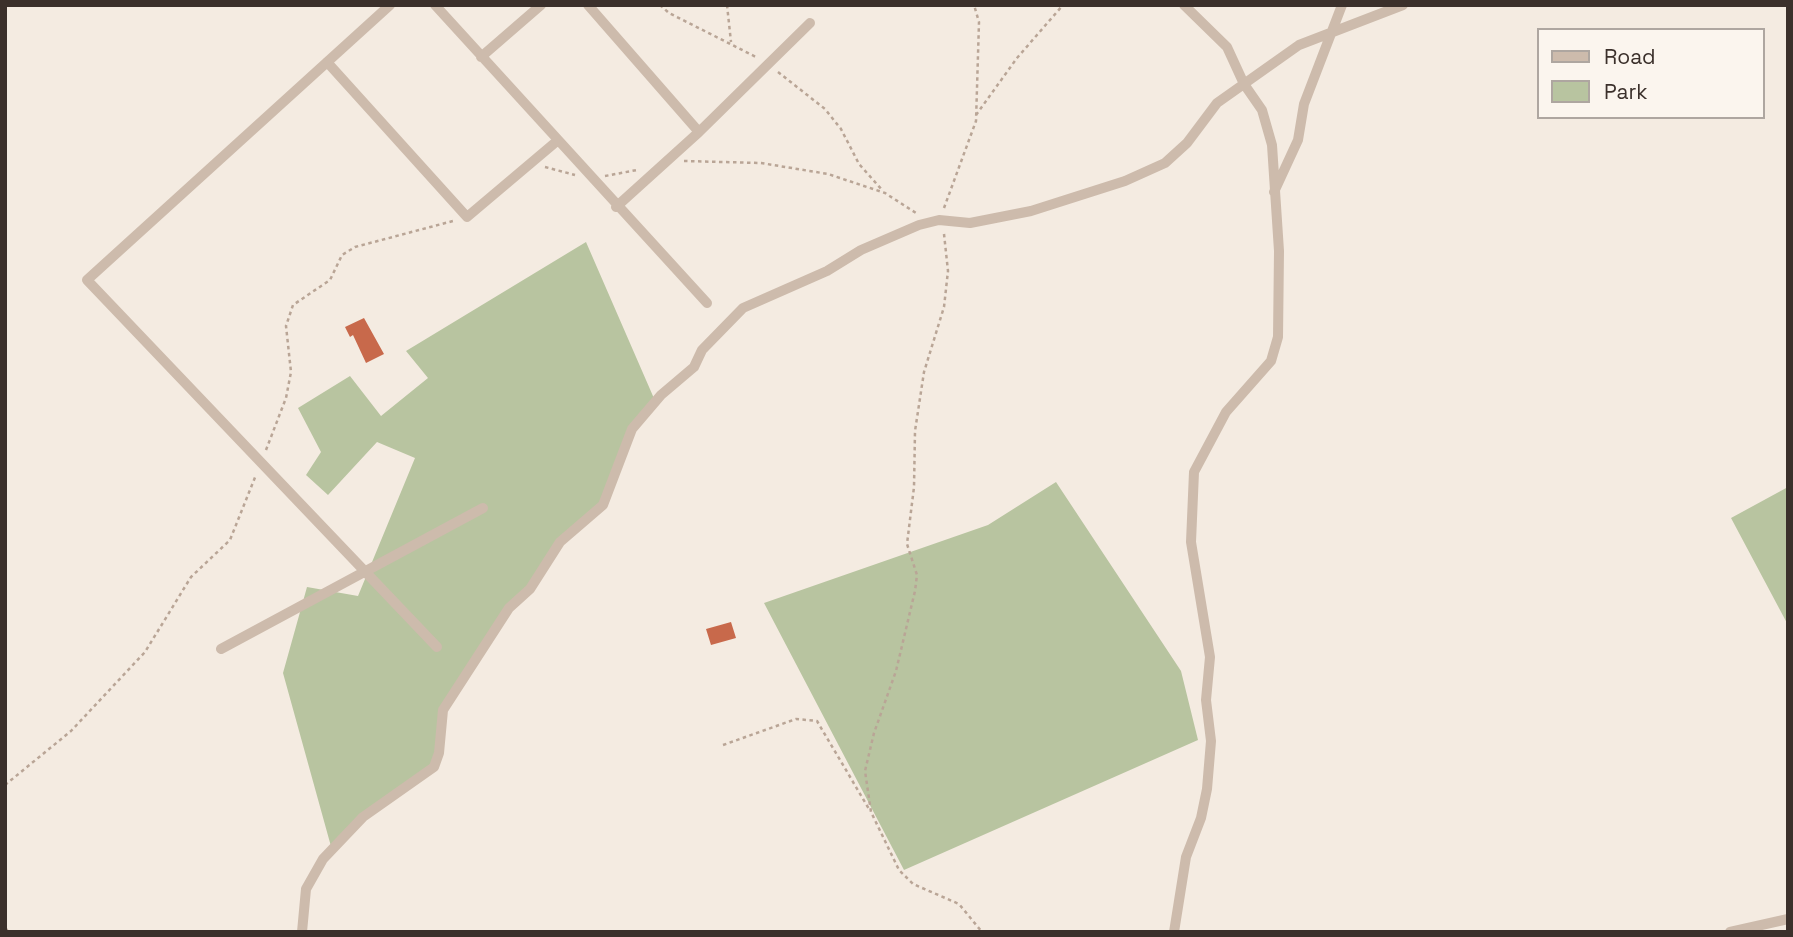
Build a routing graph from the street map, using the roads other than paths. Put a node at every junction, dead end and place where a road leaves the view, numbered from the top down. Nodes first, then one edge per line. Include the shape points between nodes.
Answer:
1 (390, 5) edge
2 (435, 5) edge
3 (541, 5) edge
4 (588, 5) edge
5 (1184, 5) edge
6 (1342, 5) edge
7 (1403, 5) edge
8 (810, 23) dead end
9 (1330, 32) junction
10 (481, 57) junction
11 (327, 62) junction
12 (1244, 84) junction
13 (699, 132) junction
14 (557, 141) junction
15 (1273, 195) junction
16 (616, 207) junction
17 (706, 303) dead end
18 (483, 508) dead end
19 (365, 572) junction
20 (437, 647) dead end
21 (221, 649) dead end
22 (1788, 919) edge
23 (302, 932) edge
24 (1174, 932) edge
25 (1730, 932) edge

1 - 11 street
2 - 10 street
3 - 10 street
4 - 13 street
5 - 12 street via 1227,47
6 - 9 street
7 - 9 street
8 - 13 street
9 - 12 street via 1299,46
9 - 15 street via 1304,104 1298,140
10 - 14 street
11 - 14 street via 467,217
11 - 19 street via 87,280
12 - 15 street via 1262,110 1272,145
12 - 23 street via 1217,103 1187,143 1165,163 1125,181 1031,211 970,223 939,220 919,225 743,308 702,350 694,368 661,395 632,429 603,505 560,542 530,589 509,608 443,710 434,767 363,817 323,859 306,889
13 - 16 street
14 - 16 street
15 - 24 street via 1279,251 1278,337 1271,361 1226,412 1194,472 1191,542 1210,657 1206,700 1211,741 1207,789 1186,857
16 - 17 street
18 - 19 street
19 - 20 street
19 - 21 street
22 - 25 street

